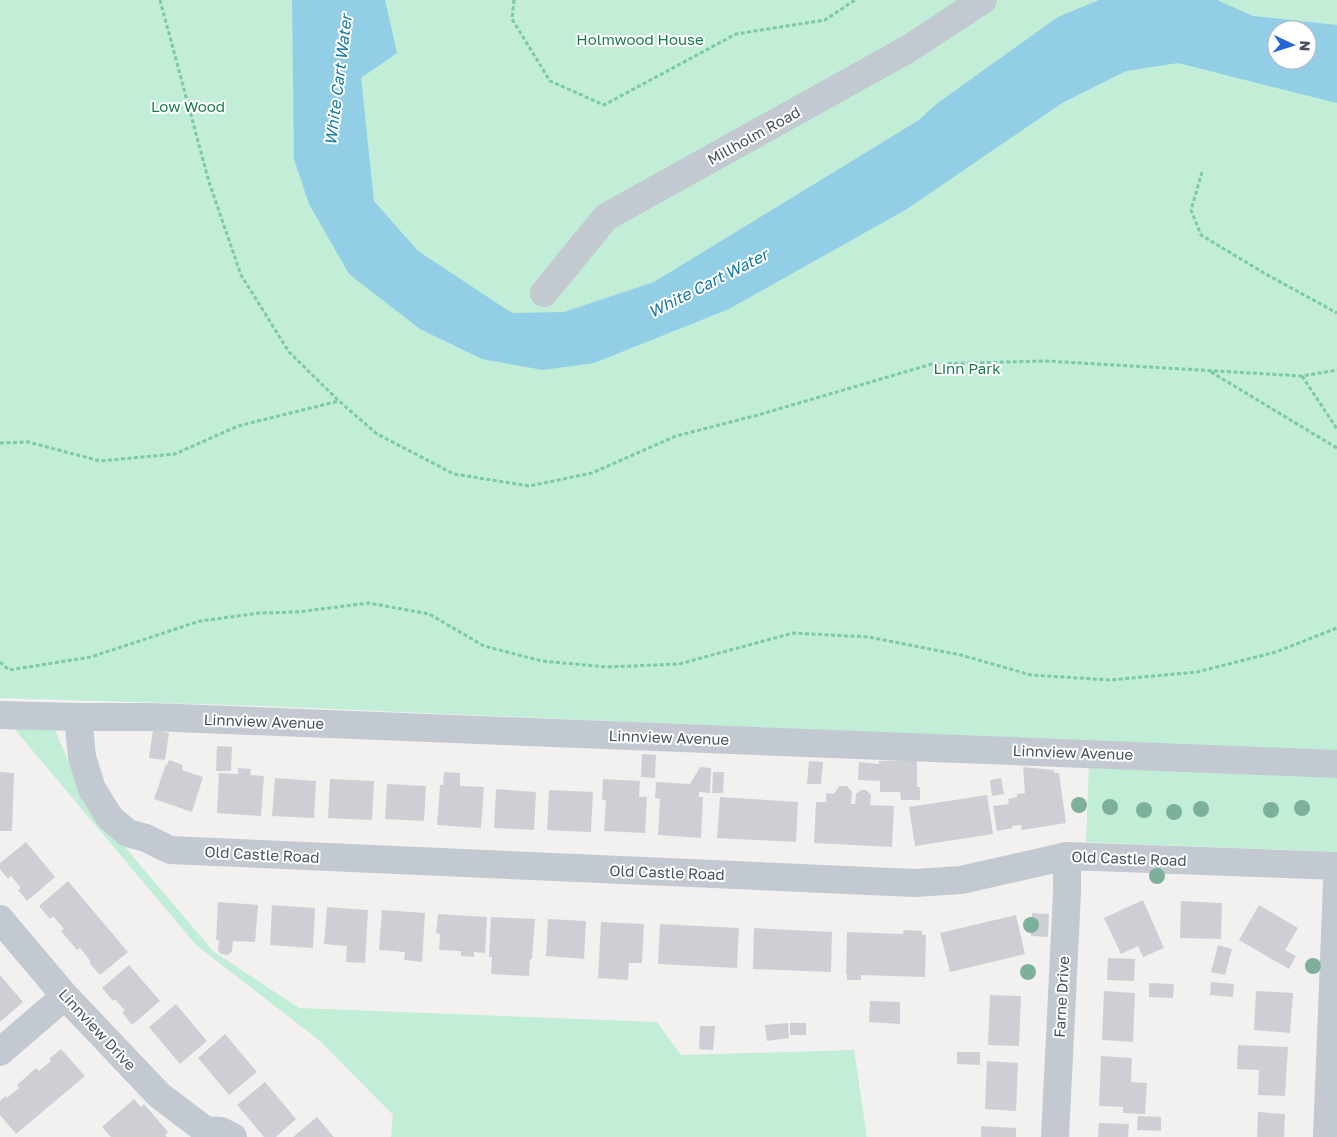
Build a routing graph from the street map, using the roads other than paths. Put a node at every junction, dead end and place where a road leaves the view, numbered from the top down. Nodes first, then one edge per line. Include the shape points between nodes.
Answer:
1 (983, 0) edge
2 (544, 293) dead end
3 (0, 715) edge
4 (78, 718) junction
5 (1337, 764) edge
6 (1067, 856) junction
7 (1337, 866) edge
8 (1337, 883) edge
9 (0, 919) edge
10 (65, 996) junction
11 (0, 1052) edge
12 (201, 1133) edge
13 (233, 1137) edge
14 (1055, 1137) edge
15 (1327, 1137) edge

1 - 2 street, Millholm Road via 900,54 606,217
3 - 4 street, Linnview Avenue
4 - 5 street, Linnview Avenue via 152,717
4 - 6 street, Old Castle Road via 82,757 92,789 110,818 128,833 170,850 914,884 961,880
6 - 7 street, Old Castle Road
6 - 14 street, Farne Drive via 1068,894
8 - 15 street
9 - 10 street, Linnview Drive
10 - 11 street
10 - 12 street, Linnview Drive via 158,1095
12 - 13 street, Linnview Drive via 221,1131

